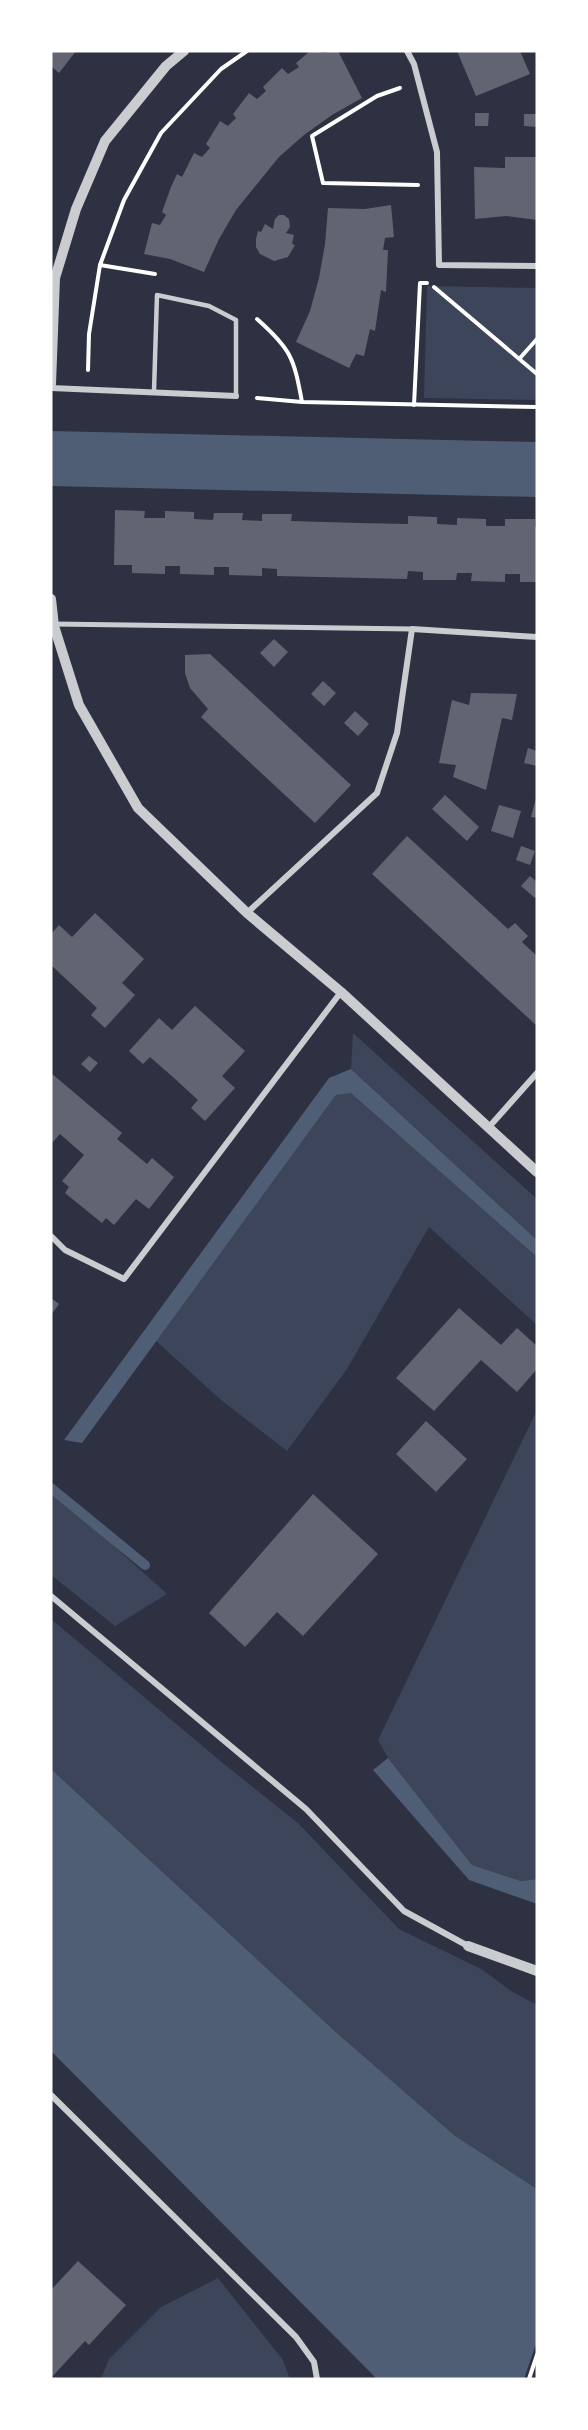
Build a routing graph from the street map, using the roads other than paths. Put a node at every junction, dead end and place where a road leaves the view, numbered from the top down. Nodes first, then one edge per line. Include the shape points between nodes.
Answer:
1 (184, 51) edge
2 (407, 51) edge
3 (537, 266) edge
4 (51, 386) edge
5 (154, 391) junction
6 (236, 396) joint
7 (51, 599) edge
8 (53, 625) edge
9 (412, 629) junction
10 (537, 637) edge
11 (248, 913) junction
12 (341, 992) junction
13 (537, 1073) edge
14 (489, 1127) junction
15 (537, 1172) edge
16 (51, 1236) edge
17 (51, 1596) edge
18 (468, 1946) joint
19 (537, 1971) edge
20 (51, 2095) edge
21 (317, 2379) edge

1 - 4 street via 166,66 105,141 76,209 55,278
2 - 3 street via 414,64 437,152 439,266
4 - 5 street
5 - 6 street
5 - 6 lane via 157,295 209,306 236,320
7 - 8 street
8 - 9 street
8 - 11 street via 79,705 138,808
9 - 10 street
9 - 11 street via 397,733 377,793
11 - 12 street
12 - 14 street
12 - 16 street via 124,1279 65,1250
13 - 14 street
14 - 15 street
17 - 18 street via 306,1809 404,1911
18 - 19 street
20 - 21 street via 296,2337 314,2362

